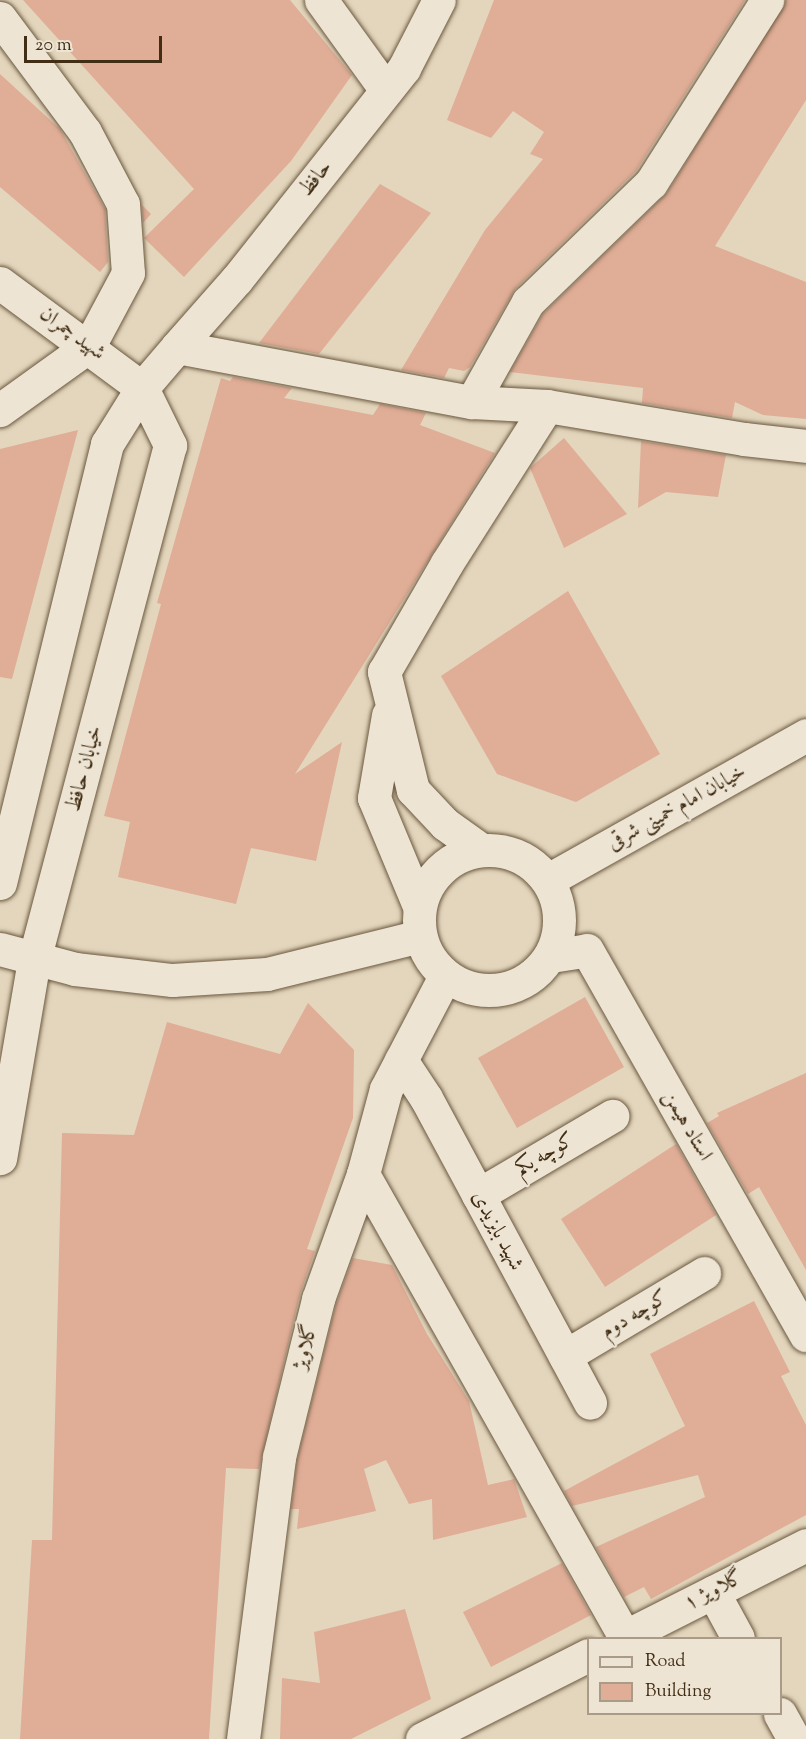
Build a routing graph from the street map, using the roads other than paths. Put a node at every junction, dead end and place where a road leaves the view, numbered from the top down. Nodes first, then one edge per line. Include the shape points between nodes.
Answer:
1 (321, 0) edge
2 (439, 0) edge
3 (767, 0) edge
4 (0, 18) edge
5 (386, 90) junction
6 (0, 283) edge
7 (89, 346) junction
8 (177, 347) junction
9 (142, 388) junction
10 (472, 402) junction
11 (547, 406) junction
12 (0, 410) edge
13 (806, 446) edge
14 (390, 707) junction
15 (806, 735) edge
16 (480, 849) junction
17 (548, 880) junction
18 (0, 883) edge
19 (420, 921) junction
20 (0, 949) edge
21 (550, 956) junction
22 (34, 960) junction
23 (446, 976) junction
24 (401, 1060) junction
25 (612, 1116) dead end
26 (0, 1158) edge
27 (363, 1174) junction
28 (478, 1195) junction
29 (704, 1273) dead end
30 (806, 1335) edge
31 (565, 1356) junction
32 (590, 1403) dead end
33 (806, 1545) edge
34 (713, 1592) junction
35 (623, 1637) edge
36 (626, 1637) edge
37 (737, 1637) edge
38 (587, 1656) edge
39 (781, 1715) edge
40 (243, 1739) edge
41 (422, 1739) edge
42 (794, 1739) edge

1 - 5 street
2 - 5 street, حافظ via 404,68
3 - 10 street via 651,183 528,302
4 - 7 street via 85,132 123,204 128,273
5 - 8 street, حافظ via 237,279
6 - 7 street, شهید چمران
7 - 9 street, شهید چمران
7 - 12 street
8 - 9 street, حافظ
8 - 10 street
9 - 18 street, حافظ via 106,444
9 - 22 street, خیابان حافظ via 170,445
10 - 11 street
11 - 13 street
11 - 14 street via 447,563 384,672
14 - 16 street via 413,790 445,824
14 - 19 street via 374,798
15 - 17 street, خیابان امام خمینی شرقی
16 - 17 street via 506,850 530,862
16 - 19 street via 458,856 440,869 427,886
17 - 21 street via 559,904 560,931
19 - 22 street via 267,974 172,980 75,969
19 - 23 street via 434,965
20 - 22 street
21 - 23 street via 540,969 511,988 477,990
21 - 30 street, استاد هیمن via 587,950
22 - 26 street, خیابان حافظ
23 - 24 street, گلاویژ
24 - 27 street, گلاویژ via 386,1089
24 - 28 street, شهید بایزیدی
25 - 28 street, کوچه یکم
27 - 35 street
27 - 40 street, گلاویژ via 318,1299 279,1457
28 - 31 street, شهید بایزیدی
29 - 31 street, کوچه دوم
31 - 32 street, شهید بایزیدی
33 - 34 street, گلاویژ ۱
34 - 36 street, گلاویژ ۱
34 - 37 street
38 - 41 street
39 - 42 street

